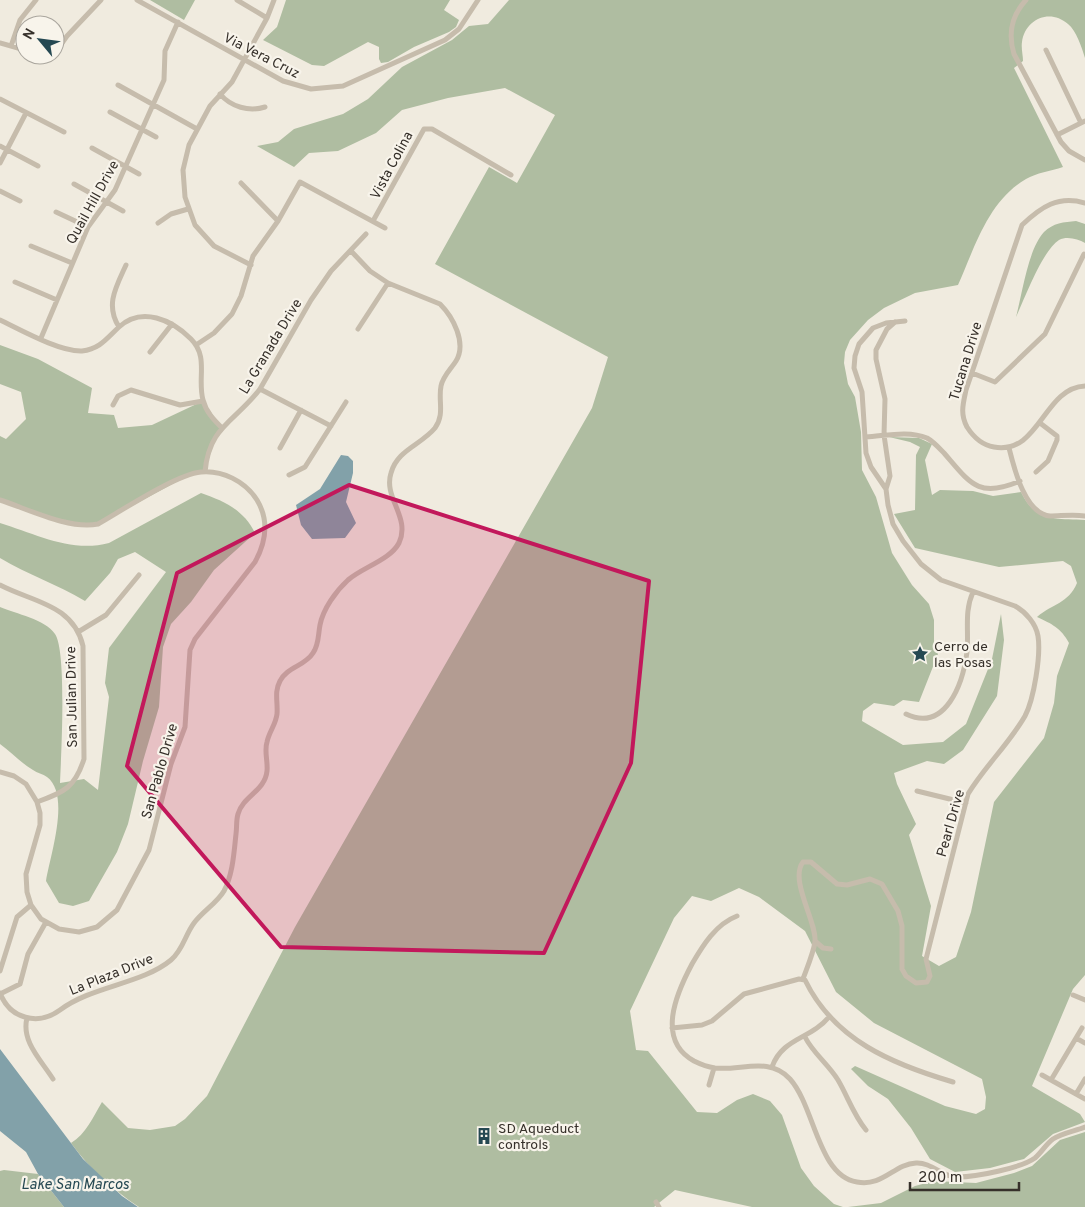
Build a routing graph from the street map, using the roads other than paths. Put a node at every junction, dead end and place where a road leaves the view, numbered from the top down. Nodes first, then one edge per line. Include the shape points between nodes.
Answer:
1 (36, 0) edge
2 (101, 0) edge
3 (137, 0) edge
4 (237, 0) edge
5 (274, 0) edge
6 (478, 0) edge
7 (1026, 0) edge
8 (267, 18) junction
9 (178, 22) junction
10 (65, 39) edge
11 (0, 43) edge
12 (11, 46) junction
13 (15, 47) edge
14 (1046, 50) dead end
15 (244, 60) junction
16 (118, 85) dead end
17 (220, 94) junction
18 (0, 99) edge
19 (152, 104) junction
20 (265, 107) dead end
21 (110, 112) dead end
22 (26, 113) junction
23 (1083, 122) edge
24 (141, 129) junction
25 (197, 129) junction
26 (64, 132) dead end
27 (1057, 135) junction
28 (156, 137) dead end
29 (0, 146) edge
30 (92, 148) dead end
31 (7, 149) junction
32 (1085, 160) edge
33 (0, 163) edge
34 (38, 166) dead end
35 (125, 166) junction
36 (139, 174) dead end
37 (511, 175) dead end
38 (241, 183) dead end
39 (74, 184) dead end
40 (0, 191) edge
41 (20, 201) dead end
42 (106, 202) junction
43 (1085, 203) edge
44 (188, 209) junction
45 (123, 211) dead end
46 (56, 212) dead end
47 (278, 221) junction
48 (373, 221) junction
49 (158, 223) dead end
50 (88, 227) junction
51 (385, 228) dead end
52 (366, 234) dead end
53 (31, 246) dead end
54 (350, 252) junction
55 (1084, 254) edge
56 (72, 263) junction
57 (250, 265) junction
58 (126, 266) dead end
59 (16, 282) dead end
60 (388, 283) junction
61 (57, 300) junction
62 (0, 320) edge
63 (905, 321) dead end
64 (894, 322) junction
65 (172, 324) junction
66 (119, 327) junction
67 (358, 329) dead end
68 (41, 338) junction
69 (196, 345) junction
70 (150, 352) dead end
71 (972, 373) junction
72 (1085, 386) edge
73 (260, 389) junction
74 (203, 401) junction
75 (346, 402) dead end
76 (113, 406) dead end
77 (301, 410) junction
78 (1040, 424) junction
79 (332, 426) junction
80 (222, 428) junction
81 (884, 435) junction
82 (866, 437) junction
83 (280, 448) dead end
84 (1009, 448) junction
85 (205, 472) junction
86 (1036, 472) dead end
87 (289, 475) dead end
88 (1020, 481) junction
89 (886, 489) junction
90 (0, 500) edge
91 (1085, 516) edge
92 (139, 575) dead end
93 (0, 585) edge
94 (973, 592) junction
95 (78, 632) junction
96 (906, 714) dead end
97 (0, 772) edge
98 (917, 791) dead end
99 (37, 802) junction
100 (966, 803) junction
101 (31, 905) junction
102 (737, 916) dead end
103 (46, 922) junction
104 (815, 941) junction
105 (831, 949) dead end
106 (0, 972) edge
107 (803, 979) junction
108 (0, 994) edge
109 (1073, 995) dead end
110 (1085, 1000) edge
111 (829, 1017) junction
112 (27, 1018) junction
113 (672, 1028) junction
114 (1082, 1028) dead end
115 (805, 1037) junction
116 (1076, 1038) junction
117 (1085, 1042) edge
118 (772, 1067) junction
119 (714, 1068) junction
120 (1042, 1076) dead end
121 (54, 1079) dead end
122 (1085, 1079) edge
123 (1051, 1080) junction
124 (953, 1082) dead end
125 (709, 1085) dead end
126 (1076, 1094) junction
127 (1085, 1099) edge
128 (1085, 1127) edge
129 (866, 1130) dead end

1 - 12 street via 20,20
2 - 10 street
3 - 9 street, Via Vera Cruz
4 - 8 street
5 - 8 street
6 - 15 street, Via Vera Cruz via 459,29 445,40 344,86 311,89 294,86
7 - 27 street via 1013,21 1012,45
8 - 15 street
9 - 15 street, Via Vera Cruz
9 - 19 street, Quail Hill Drive via 165,51 164,80
11 - 12 street
12 - 13 street
14 - 23 street
15 - 17 street via 232,82
16 - 19 street
17 - 20 street via 245,109
17 - 25 street
18 - 22 street
19 - 24 street, Quail Hill Drive
19 - 25 street
21 - 24 street
22 - 26 street
22 - 31 street
23 - 27 street
24 - 28 street
24 - 35 street, Quail Hill Drive
25 - 44 street via 183,170
27 - 32 street via 1067,149
29 - 31 street
30 - 35 street
31 - 33 street
31 - 34 street
35 - 36 street
35 - 42 street, Quail Hill Drive
37 - 48 street, Vista Colina via 432,129 424,129
38 - 47 street
39 - 42 street
40 - 41 street
42 - 45 street
42 - 50 street, Quail Hill Drive
43 - 71 street, Tucana Drive via 1063,200 1051,203 1022,225
44 - 49 street
44 - 57 street via 195,225 214,246
46 - 50 street
47 - 48 street via 300,182
47 - 57 street via 259,246
48 - 51 street
50 - 56 street, Quail Hill Drive
52 - 54 street, La Granada Drive
53 - 56 street
54 - 60 street, La Plaza Drive
54 - 73 street, La Granada Drive via 331,271 311,300
55 - 71 street via 1045,334 995,382
56 - 61 street, Quail Hill Drive
57 - 69 street via 232,314 214,333
58 - 66 street via 112,301
59 - 61 street
60 - 67 street
60 - 112 street, La Plaza Drive via 440,304 458,333 460,345 457,359 442,380 442,410 438,422 430,433 397,460 390,474 392,500 403,523 398,543 388,554 343,586 322,618 314,653 280,681 276,718 266,747 264,783 243,804 238,814 229,881 221,896 193,925 182,948 158,968 76,1000 54,1014
61 - 68 street, Quail Hill Drive
62 - 68 street
63 - 64 street
64 - 81 street, Pearl Drive via 876,350 885,399
64 - 82 street via 873,328 856,350 854,368 862,392
65 - 66 street via 152,316 138,317
65 - 69 street
65 - 70 street
66 - 68 street via 100,346 82,351 64,348
69 - 74 street via 202,361
71 - 84 street, Tucana Drive via 962,407 965,423 980,442
72 - 78 street via 1062,394
73 - 77 street
73 - 80 street, La Granada Drive via 251,402
74 - 76 street via 180,405 131,390 118,396
74 - 80 street via 209,414
75 - 79 street
77 - 79 street
77 - 83 street
78 - 84 street via 1022,442
78 - 86 street via 1057,436 1057,440 1048,461
79 - 87 street via 305,467
80 - 85 street, La Granada Drive via 208,449
81 - 82 street
81 - 88 street via 909,434 930,440 975,487 988,490
81 - 89 street, Pearl Drive via 890,476
82 - 89 street via 866,453 871,467
84 - 88 street
85 - 90 street, San Pablo Drive via 181,478 89,526 71,524
85 - 103 street, San Pablo Drive via 232,478 254,497 265,526 261,550 190,650 185,727 171,764 149,850 117,910 97,927 79,932 59,929
88 - 91 street via 1036,511 1048,516
89 - 94 street, Pearl Drive via 893,524 921,564 941,580
92 - 95 street via 106,615
93 - 95 street, San Julian Drive via 54,607 67,616
94 - 96 street via 966,611 966,654 962,673 949,704 931,719 919,720
94 - 100 street, Pearl Drive via 1021,609 1038,634 1038,648 1026,713 1017,730 980,775
95 - 99 street, San Julian Drive via 83,646 84,759 78,776 68,788
97 - 99 street via 26,784
98 - 100 street
99 - 101 street via 40,825 26,880
100 - 104 street, Pearl Drive via 926,959 930,976 927,982 916,983 904,974 900,917 882,884 870,879 847,886 837,884 813,863 804,862 800,867 801,887
101 - 103 street, San Pablo Drive
101 - 106 street via 16,917
102 - 113 street via 726,920 713,933 692,964 676,1002
103 - 108 street via 31,948 20,984
104 - 105 street via 823,948
104 - 107 street
107 - 111 street
107 - 113 street via 744,994 712,1021 702,1025
108 - 112 street via 8,1007
109 - 110 street
111 - 115 street
111 - 124 street via 843,1032 879,1055
112 - 121 street via 26,1037
113 - 119 street via 676,1046 686,1056
114 - 116 street
115 - 118 street via 783,1048
115 - 129 street via 838,1080
116 - 117 street
116 - 123 street
118 - 119 street
118 - 128 street via 789,1078 800,1092 832,1167 856,1182 871,1183 884,1179 905,1165 918,1163 950,1176 971,1176 1025,1163 1035,1158 1054,1139
119 - 125 street
120 - 123 street
122 - 126 street
123 - 126 street
126 - 127 street

